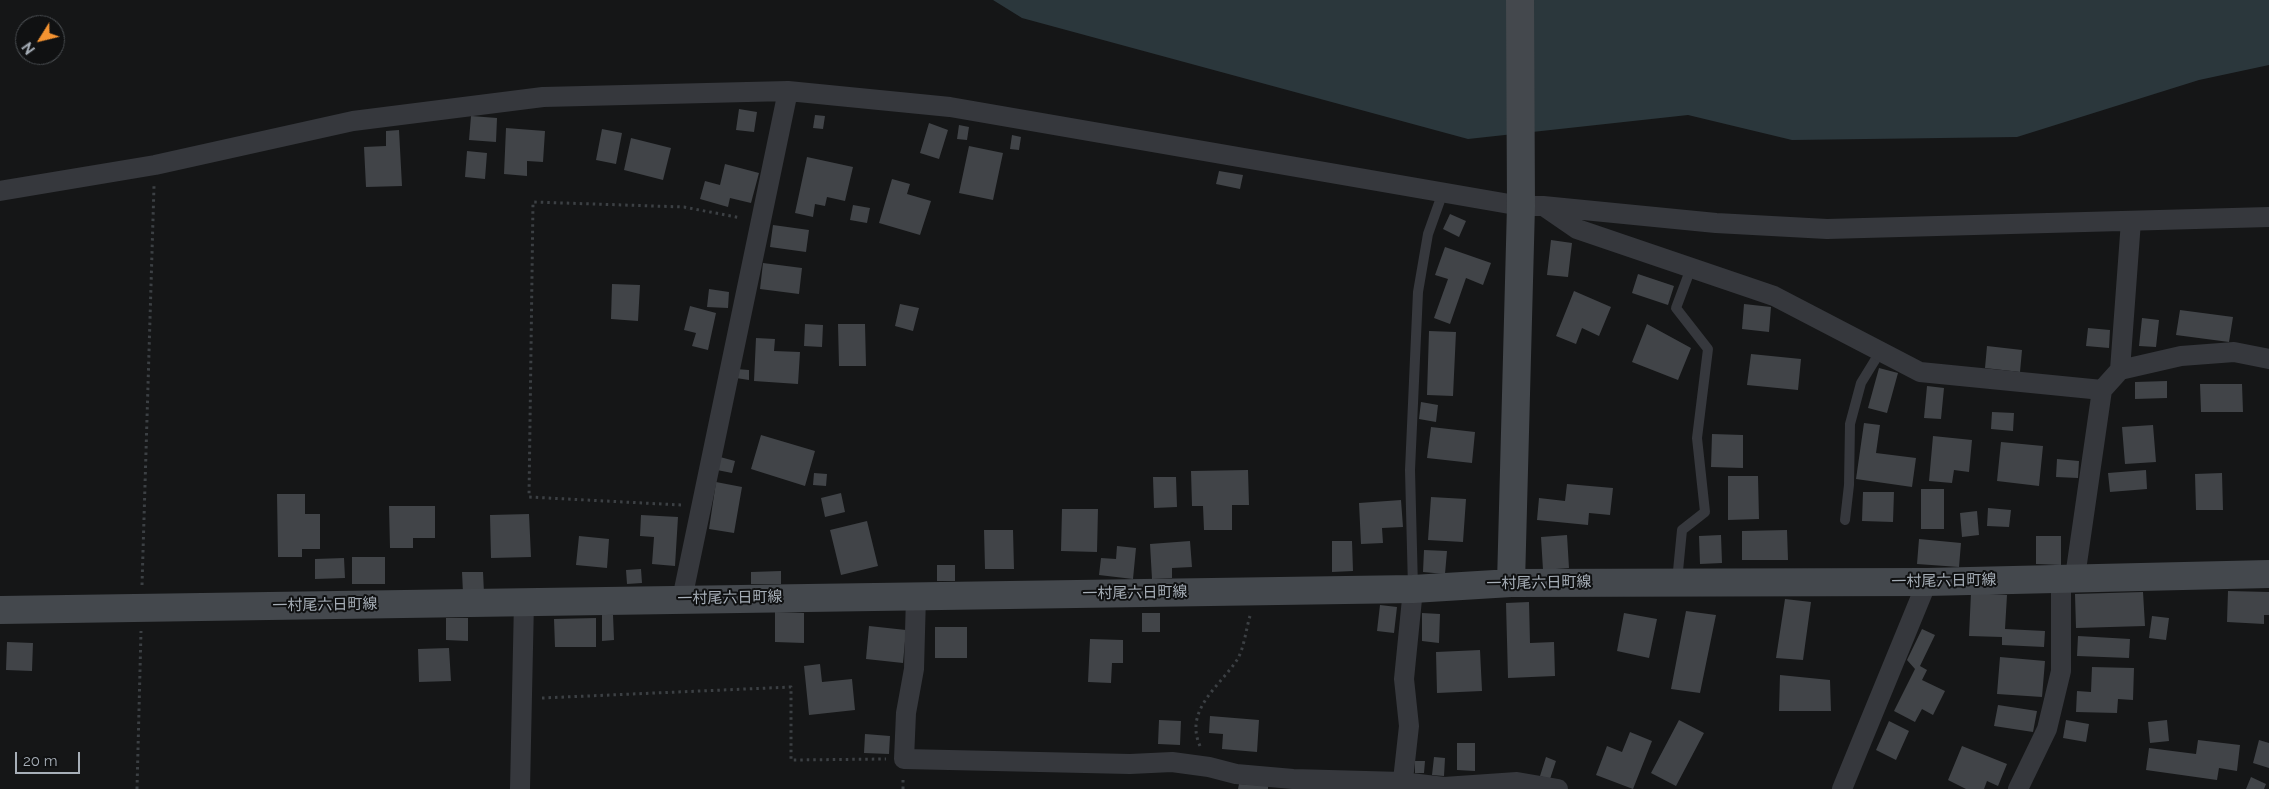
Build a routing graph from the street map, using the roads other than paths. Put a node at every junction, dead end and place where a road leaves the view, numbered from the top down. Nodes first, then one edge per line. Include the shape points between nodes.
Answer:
1 (1520, 0) edge
2 (788, 90) junction
3 (0, 191) edge
4 (1443, 192) junction
5 (1532, 206) junction
6 (2269, 216) edge
7 (2131, 221) junction
8 (1691, 268) junction
9 (1880, 352) junction
10 (2269, 359) edge
11 (2120, 370) junction
12 (2102, 390) junction
13 (1845, 520) dead end
14 (2269, 574) edge
15 (2068, 578) junction
16 (1511, 582) junction
17 (1677, 582) junction
18 (1927, 582) junction
19 (1413, 589) junction
20 (916, 596) junction
21 (682, 599) junction
22 (524, 601) junction
23 (0, 610) edge
24 (1402, 785) edge
25 (520, 789) edge
26 (1558, 789) edge
27 (1842, 789) edge
28 (2018, 789) edge

1 - 5 main road
2 - 3 street via 543,97 354,121 155,166
2 - 4 street via 950,108
2 - 21 street
4 - 5 street
4 - 19 lane via 1428,234 1418,292 1410,470
5 - 7 street via 1716,223 1827,229
5 - 8 street via 1577,229
5 - 16 main road
6 - 7 street
7 - 11 street
8 - 9 street via 1774,296
8 - 17 lane via 1676,308 1708,348 1698,438 1705,512 1682,530
9 - 12 street via 1920,372
9 - 13 lane via 1862,383 1850,424
10 - 11 street via 2225,352 2181,356
11 - 12 street
12 - 15 street
14 - 15 main road, 一村尾六日町線
15 - 18 main road, 一村尾六日町線
15 - 28 street via 2061,671 2047,729
16 - 17 main road, 一村尾六日町線
16 - 19 main road, 一村尾六日町線
17 - 18 main road, 一村尾六日町線
18 - 27 street
19 - 20 main road, 一村尾六日町線
19 - 24 street via 1404,679 1410,726
20 - 21 main road, 一村尾六日町線
20 - 24 street via 914,669 906,714 904,760 1172,762 1236,774
21 - 22 main road, 一村尾六日町線
22 - 23 main road, 一村尾六日町線
22 - 25 street
24 - 26 street via 1517,782

